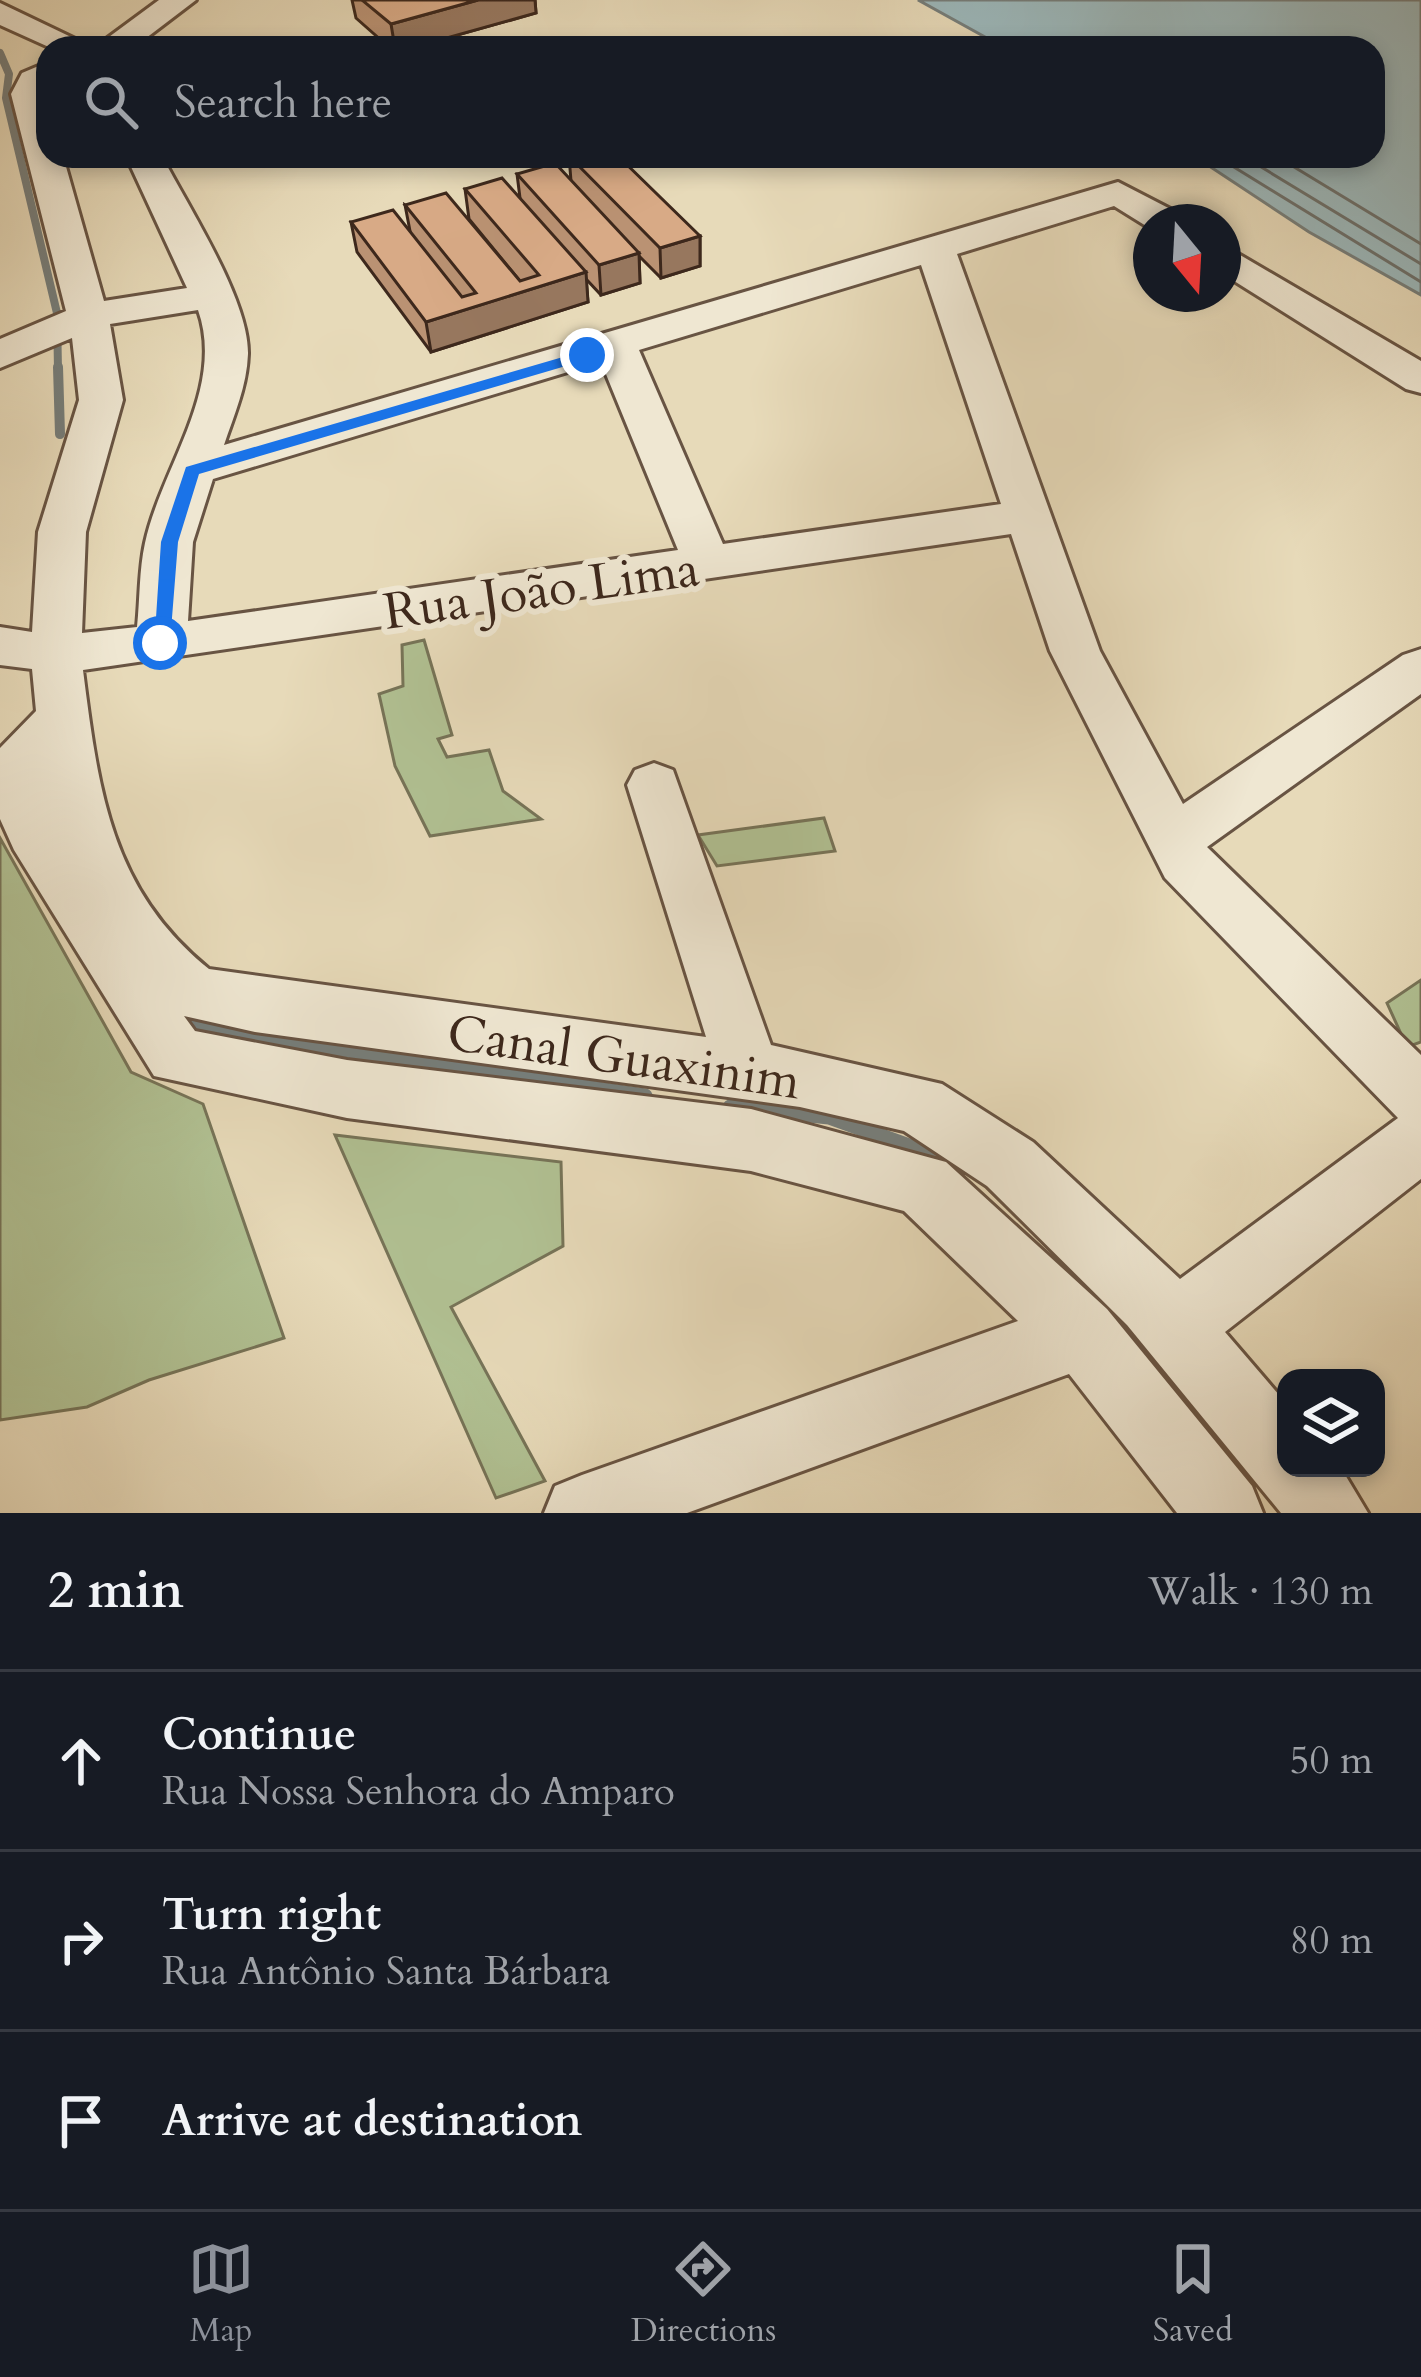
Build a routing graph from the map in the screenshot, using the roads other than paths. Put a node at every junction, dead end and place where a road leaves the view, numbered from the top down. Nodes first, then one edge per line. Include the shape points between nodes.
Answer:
1 (180, 0) edge
2 (0, 13) edge
3 (51, 36) edge
4 (129, 36) edge
5 (36, 79) edge
6 (36, 133) edge
7 (43, 168) edge
8 (150, 168) edge
9 (1135, 204) edge
10 (936, 251) junction
11 (1241, 268) edge
12 (212, 296) junction
13 (74, 321) junction
14 (602, 351) junction
15 (0, 355) edge
16 (1421, 380) edge
17 (192, 470) junction
18 (1026, 516) junction
19 (692, 568) junction
20 (160, 643) junction
21 (0, 646) edge
22 (56, 654) junction
23 (1421, 668) edge
24 (63, 716) junction
25 (654, 785) dead end
26 (1174, 840) junction
27 (748, 1071) junction
28 (1421, 1097) edge
29 (1421, 1140) edge
30 (1174, 1328) junction
31 (1082, 1334) junction
32 (1277, 1449) edge
33 (1300, 1477) edge
34 (582, 1513) edge
35 (1225, 1513) edge
36 (1330, 1513) edge

1 - 4 street
2 - 3 street
5 - 6 street, Canal Guaxinim via 28,94
7 - 13 street, Canal Guaxinim
8 - 12 street
9 - 10 street via 1118,194
10 - 14 street
10 - 18 street
11 - 16 street
12 - 13 street
12 - 17 street via 227,348 224,380
13 - 15 street
13 - 22 street, Canal Guaxinim via 101,400 62,532
14 - 17 street
14 - 19 street
17 - 20 street via 169,542
18 - 19 street, Rua João Lima
18 - 26 street via 1075,651
19 - 20 street, Rua João Lima
20 - 22 street, Rua João Lima
21 - 22 street, Rua João Lima
22 - 24 street, Canal Guaxinim
23 - 26 street
24 - 27 street, Canal Guaxinim via 71,794 99,872 152,958 193,992
24 - 31 street via 8,776 42,850 176,1056 347,1089 751,1140 923,1184
25 - 27 street
26 - 28 street via 1212,892
27 - 30 street, Canal Guaxinim via 919,1105 1010,1163
29 - 30 street
30 - 32 street, Canal Guaxinim
31 - 34 street
31 - 35 street
33 - 36 street

